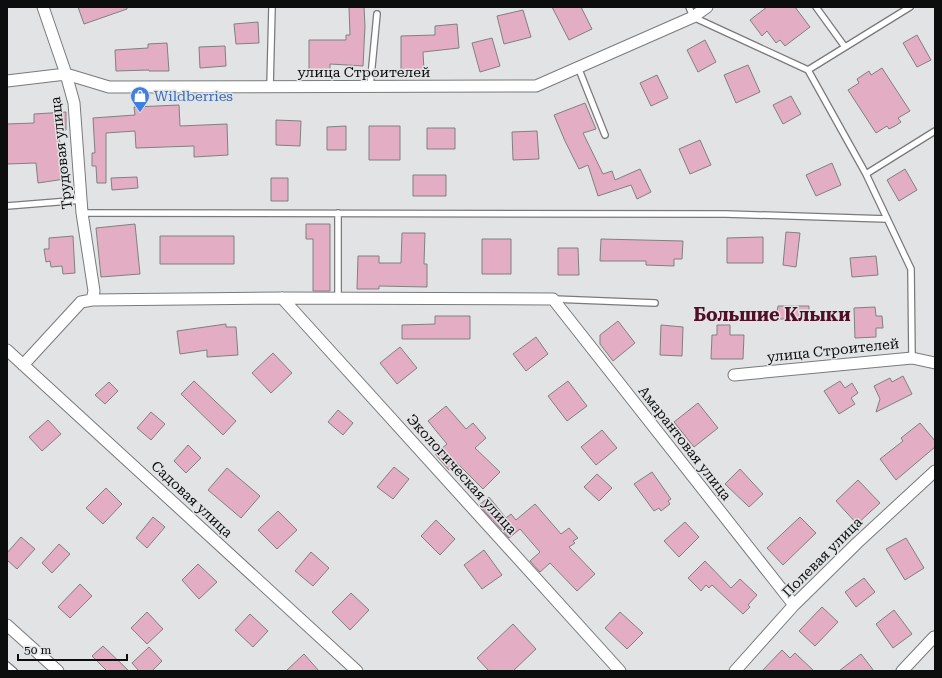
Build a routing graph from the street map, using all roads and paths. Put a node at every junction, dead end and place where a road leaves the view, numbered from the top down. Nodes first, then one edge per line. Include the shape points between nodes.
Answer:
1 (43, 7) edge
2 (272, 7) edge
3 (707, 7) edge
4 (816, 7) edge
5 (910, 7) edge
6 (691, 12) edge
7 (377, 14) dead end
8 (845, 47) junction
9 (578, 68) junction
10 (808, 70) junction
11 (66, 74) junction
12 (7, 81) edge
13 (270, 87) junction
14 (370, 87) junction
15 (935, 131) edge
16 (604, 135) dead end
17 (866, 174) junction
18 (82, 200) junction
19 (7, 206) edge
20 (338, 213) junction
21 (82, 214) junction
22 (887, 220) junction
23 (282, 298) junction
24 (338, 298) junction
25 (553, 299) junction
26 (92, 300) junction
27 (655, 303) dead end
28 (7, 350) edge
29 (912, 358) junction
30 (935, 363) edge
31 (24, 365) junction
32 (734, 375) dead end
33 (935, 471) edge
34 (794, 605) junction
35 (7, 625) edge
36 (934, 637) dead end
37 (7, 665) edge
38 (14, 671) edge
39 (58, 671) edge
40 (357, 671) edge
41 (620, 671) edge
42 (735, 671) edge
43 (902, 671) edge

1 - 11 street, Трудовая улица
2 - 13 lane
3 - 6 street, улица Строителей
4 - 8 lane
5 - 8 lane
6 - 9 street, улица Строителей
6 - 10 lane
7 - 14 lane
8 - 10 lane
9 - 14 street, улица Строителей via 536,86
9 - 16 lane
10 - 17 lane
11 - 12 street, улица Строителей
11 - 13 street, улица Строителей via 109,87
11 - 18 street, Трудовая улица via 74,103
13 - 14 street, улица Строителей
15 - 17 lane
17 - 22 lane
18 - 19 lane
18 - 21 street, Трудовая улица
20 - 21 lane
20 - 22 lane via 726,214
20 - 24 lane
21 - 26 street, Трудовая улица via 94,291
22 - 29 lane via 911,269
23 - 24 street
23 - 26 street
23 - 41 street, Экологическая улица
24 - 25 street
25 - 27 lane
25 - 34 street, Амарантовая улица
26 - 31 street via 81,302
28 - 31 street, Садовая улица
29 - 30 street, улица Строителей
29 - 32 street, улица Строителей
31 - 40 street, Садовая улица
33 - 34 street, Полевая улица via 856,543
34 - 42 street, Полевая улица
35 - 39 street
36 - 43 street
37 - 38 lane

